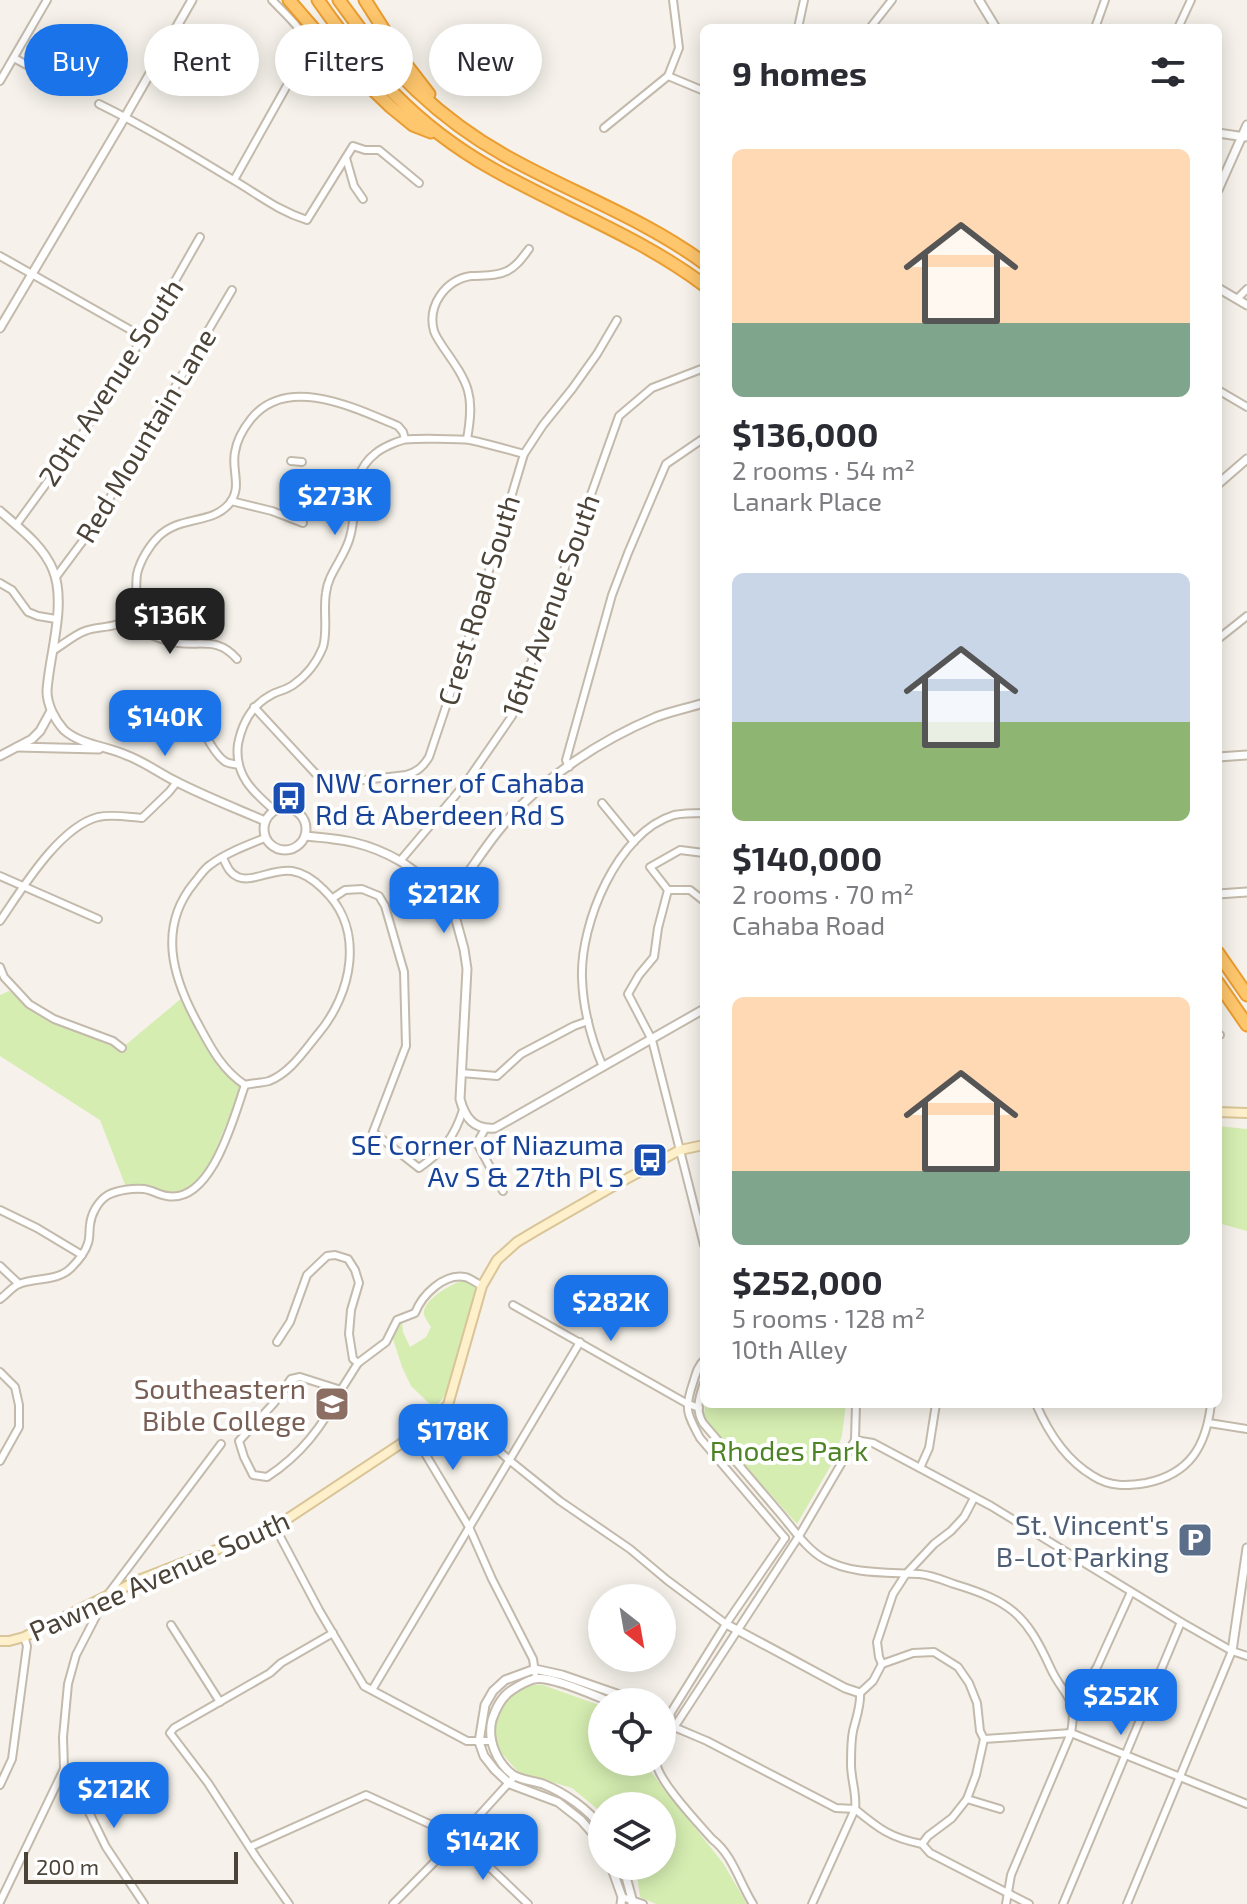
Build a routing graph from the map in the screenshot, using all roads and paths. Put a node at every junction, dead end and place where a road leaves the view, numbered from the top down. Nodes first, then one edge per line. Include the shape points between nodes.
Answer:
1 (47, 0) edge
2 (192, 0) edge
3 (272, 0) edge
4 (289, 0) edge
5 (318, 0) edge
6 (339, 0) edge
7 (365, 0) edge
8 (673, 0) edge
9 (804, 0) edge
10 (892, 0) edge
11 (979, 0) edge
12 (1105, 0) edge
13 (1191, 0) edge
14 (799, 24) edge
15 (873, 24) edge
16 (994, 24) edge
17 (1096, 24) edge
18 (1180, 24) edge
19 (14, 58) junction
20 (24, 63) edge
21 (668, 76) junction
22 (0, 81) edge
23 (700, 89) edge
24 (99, 104) dead end
25 (125, 117) junction
26 (1247, 125) edge
27 (604, 128) dead end
28 (470, 134) junction
29 (1222, 134) edge
30 (441, 135) junction
31 (1245, 137) edge
32 (346, 158) junction
33 (234, 180) junction
34 (1222, 182) edge
35 (419, 183) dead end
36 (363, 199) dead end
37 (200, 237) dead end
38 (529, 249) dead end
39 (0, 256) edge
40 (700, 260) edge
41 (32, 273) junction
42 (700, 282) edge
43 (1247, 289) edge
44 (232, 290) dead end
45 (1222, 290) edge
46 (1237, 299) junction
47 (1247, 305) edge
48 (617, 320) dead end
49 (0, 328) edge
50 (143, 337) junction
51 (700, 370) edge
52 (1222, 392) edge
53 (1247, 407) edge
54 (405, 439) junction
55 (467, 439) junction
56 (700, 441) edge
57 (524, 454) junction
58 (1247, 459) edge
59 (291, 461) dead end
60 (302, 462) dead end
61 (1222, 481) edge
62 (231, 501) junction
63 (0, 511) edge
64 (303, 523) dead end
65 (16, 525) junction
66 (56, 577) junction
67 (0, 583) edge
68 (1247, 616) edge
69 (56, 619) junction
70 (124, 621) junction
71 (1222, 636) edge
72 (54, 650) junction
73 (237, 659) dead end
74 (190, 702) dead end
75 (700, 704) edge
76 (254, 707) junction
77 (51, 711) junction
78 (17, 747) junction
79 (109, 749) junction
80 (1247, 755) edge
81 (0, 756) edge
82 (1222, 757) edge
83 (239, 765) junction
84 (569, 767) junction
85 (177, 782) junction
86 (602, 803) dead end
87 (274, 810) junction
88 (700, 813) edge
89 (265, 821) junction
90 (305, 836) junction
91 (265, 838) junction
92 (634, 842) junction
93 (700, 852) edge
94 (223, 858) junction
95 (400, 861) junction
96 (0, 876) edge
97 (24, 887) junction
98 (447, 887) junction
99 (668, 890) junction
100 (1247, 892) edge
101 (1222, 894) edge
102 (333, 898) junction
103 (700, 898) edge
104 (98, 919) dead end
105 (0, 921) edge
106 (1222, 959) edge
107 (0, 967) edge
108 (1222, 989) edge
109 (1247, 995) edge
110 (700, 1011) edge
111 (588, 1021) junction
112 (1247, 1025) edge
113 (652, 1040) junction
114 (122, 1048) dead end
115 (603, 1067) junction
116 (461, 1073) junction
117 (245, 1085) junction
118 (463, 1110) junction
119 (1222, 1112) edge
120 (1247, 1113) edge
121 (485, 1129) junction
122 (700, 1146) edge
123 (680, 1150) junction
124 (503, 1191) dead end
125 (0, 1210) edge
126 (700, 1229) edge
127 (82, 1255) junction
128 (0, 1266) edge
129 (19, 1284) junction
130 (482, 1286) junction
131 (0, 1299) edge
132 (513, 1305) dead end
133 (277, 1342) dead end
134 (580, 1342) junction
135 (355, 1361) junction
136 (700, 1364) edge
137 (0, 1372) edge
138 (341, 1390) junction
139 (700, 1394) edge
140 (686, 1403) junction
141 (448, 1405) junction
142 (699, 1408) junction
143 (856, 1408) edge
144 (935, 1408) edge
145 (1038, 1408) edge
146 (1211, 1408) edge
147 (1209, 1423) junction
148 (1247, 1429) edge
149 (414, 1435) junction
150 (855, 1440) junction
151 (221, 1444) dead end
152 (509, 1460) junction
153 (0, 1461) edge
154 (920, 1468) junction
155 (974, 1498) junction
156 (275, 1527) junction
157 (469, 1527) junction
158 (799, 1536) junction
159 (785, 1538) junction
160 (1247, 1549) edge
161 (906, 1574) junction
162 (1131, 1592) junction
163 (106, 1597) junction
164 (1181, 1622) junction
165 (726, 1624) junction
166 (171, 1625) dead end
167 (737, 1630) junction
168 (333, 1633) junction
169 (24, 1637) junction
170 (0, 1641) edge
171 (1232, 1651) junction
172 (1247, 1656) edge
173 (882, 1664) junction
174 (535, 1669) junction
175 (536, 1678) junction
176 (600, 1688) edge
177 (372, 1690) junction
178 (860, 1693) junction
179 (588, 1694) edge
180 (676, 1697) edge
181 (220, 1702) junction
182 (1073, 1705) junction
183 (676, 1724) edge
184 (676, 1728) edge
185 (1071, 1733) junction
186 (984, 1739) junction
187 (491, 1741) junction
188 (479, 1742) junction
189 (1125, 1755) junction
190 (64, 1769) junction
191 (515, 1776) junction
192 (661, 1776) edge
193 (1181, 1776) junction
194 (510, 1784) junction
195 (0, 1785) edge
196 (967, 1799) junction
197 (1247, 1804) edge
198 (855, 1809) junction
199 (1000, 1809) dead end
200 (588, 1813) edge
201 (588, 1828) edge
202 (458, 1837) junction
203 (922, 1844) junction
204 (250, 1847) junction
205 (615, 1880) edge
206 (626, 1880) edge
207 (1006, 1893) junction
208 (621, 1900) edge
209 (632, 1902) edge
210 (0, 1903) edge
211 (144, 1904) edge
212 (289, 1904) edge
213 (393, 1904) edge
214 (528, 1904) edge
215 (643, 1904) edge
216 (753, 1904) edge
217 (812, 1904) edge
218 (1006, 1904) edge
219 (1029, 1904) edge
220 (1063, 1904) edge
221 (1127, 1904) edge

1 - 19 street
2 - 25 street
3 - 33 street via 308,48
4 - 30 highway via 391,107 413,125
5 - 30 highway via 379,79
6 - 28 highway via 399,75
7 - 28 highway via 414,76
8 - 21 street via 679,48
9 - 14 street
10 - 15 street
11 - 16 street
12 - 17 street
13 - 18 street
19 - 20 street
19 - 22 street
21 - 23 street
21 - 27 street
24 - 25 street
25 - 33 street
25 - 41 street
26 - 31 street
28 - 40 highway
29 - 31 street
30 - 42 highway via 489,167 645,247
31 - 34 street
32 - 33 street via 307,220
32 - 35 street via 353,146 379,150
32 - 36 street
37 - 50 street, 20th Avenue South
38 - 55 street via 505,272 450,284 434,305 434,334 470,396
39 - 41 street
41 - 49 street
41 - 50 street
43 - 46 street
44 - 66 street, Red Mountain Lane via 91,530
45 - 46 street
46 - 47 street
48 - 57 street, Crest Road South
50 - 65 street, 20th Avenue South via 81,436
51 - 95 street, 16th Avenue South via 652,388 619,416 512,716 465,784
52 - 53 street
54 - 55 street
54 - 62 street via 398,426 326,400 276,400 257,412 237,442 236,492
54 - 76 street via 377,452 355,483 350,538 327,584 324,645 317,658 291,687
55 - 57 street
56 - 84 street via 666,464 628,553 566,760
57 - 76 street, Crest Road South via 467,644 423,765 406,775 328,781
58 - 61 street
59 - 60 street
62 - 64 street
62 - 70 street via 220,513 187,520 159,536 147,550 135,604
63 - 65 street
65 - 66 street via 40,548
66 - 69 street
67 - 69 street via 28,612
68 - 71 street
69 - 72 street
70 - 72 street via 80,632
70 - 73 street via 152,637 217,645
72 - 77 street via 47,694
74 - 83 street via 214,748 225,762
75 - 84 street via 646,722
76 - 83 street via 238,745
77 - 78 street via 40,731
77 - 79 street via 65,731
78 - 79 street
78 - 81 street
79 - 85 street
80 - 82 street
83 - 87 street via 251,791
84 - 98 street via 505,822 465,877
85 - 89 street
85 - 97 street via 142,818 108,815 75,828
86 - 92 street
87 - 89 street
87 - 90 street via 298,812
88 - 92 street via 670,816
89 - 91 street
90 - 91 street via 284,850
90 - 95 street via 349,840
91 - 94 street
92 - 111 street via 602,888 585,940 582,977
93 - 99 street via 680,850 650,867
94 - 102 street via 236,876 292,871 310,877
94 - 117 street via 209,865 186,893 173,924 171,949 178,979 205,1036 221,1064
95 - 98 street
96 - 97 street
97 - 104 street
97 - 105 street
98 - 116 street via 467,969
99 - 103 street via 690,890
99 - 113 street via 654,957 628,994
100 - 101 street
102 - 117 street via 351,947 336,1009 288,1069 270,1080
102 - 118 street via 345,890 362,889 379,896 404,972 406,1046 373,1132 419,1168 448,1142
106 - 109 highway
107 - 114 street via 29,1004
108 - 112 highway
110 - 113 street
111 - 115 street
111 - 116 street via 521,1054 497,1076
113 - 115 street
113 - 123 street
115 - 121 street
116 - 118 street
117 - 127 street via 227,1138 197,1188 176,1197 144,1189 109,1194 90,1222
118 - 121 street
119 - 120 main road
121 - 124 street via 477,1143
122 - 123 main road
123 - 126 street
123 - 130 main road via 517,1242 497,1260
125 - 127 street
127 - 129 street via 68,1271
128 - 129 street
129 - 131 street
130 - 135 street via 465,1277 443,1281 415,1313 397,1320 386,1342
130 - 141 main road
132 - 134 street
133 - 135 street via 307,1275 335,1255 348,1259 359,1283 349,1334
134 - 140 street
134 - 152 street
135 - 138 street
136 - 140 street
137 - 153 street via 15,1387 19,1405 19,1427
138 - 138 street via 307,1444 267,1477 253,1475 239,1441 291,1379
139 - 142 street
140 - 142 street
140 - 159 street via 700,1438
141 - 149 main road, Pawnee Avenue South
141 - 152 street
142 - 158 street via 703,1423
143 - 150 street
144 - 154 street
145 - 147 street via 1055,1440 1077,1464 1093,1477 1124,1486 1164,1479 1184,1466
146 - 147 street
147 - 148 street
149 - 156 main road, Pawnee Avenue South
149 - 157 street
150 - 154 street via 873,1443
150 - 158 street
151 - 163 street
152 - 157 street
152 - 165 street
154 - 155 street
155 - 161 street via 964,1517
155 - 162 street
156 - 163 main road, Pawnee Avenue South
156 - 168 street
157 - 174 street
157 - 177 street
158 - 159 street
158 - 161 street via 841,1568
158 - 167 street
159 - 165 street
160 - 171 street
161 - 173 street via 893,1594 877,1642
161 - 182 street via 972,1589 1013,1610 1028,1625
162 - 164 street
162 - 182 street
163 - 169 main road, Pawnee Avenue South
163 - 190 street via 76,1655 68,1684
164 - 171 street
164 - 189 street
165 - 167 street
165 - 180 street
166 - 181 street
167 - 178 street
167 - 183 street
168 - 177 street via 364,1686
168 - 181 street
169 - 170 main road, Pawnee Avenue South
169 - 195 street via 12,1759
171 - 172 street
171 - 193 street
173 - 178 street
173 - 186 street via 934,1652 958,1667 977,1703
174 - 175 street
174 - 176 street
174 - 188 street via 505,1680 493,1691 485,1705
175 - 179 street
175 - 187 street via 497,1705
177 - 188 street via 467,1741
178 - 198 street via 850,1764
181 - 204 street via 170,1733
182 - 185 street
184 - 198 street via 836,1808
185 - 186 street
185 - 189 street
185 - 207 street
186 - 196 street
187 - 188 street
187 - 191 street
188 - 194 street via 484,1756
189 - 193 street
189 - 220 street
190 - 210 street
190 - 211 street
191 - 194 street
191 - 200 street via 543,1785
192 - 216 street via 719,1844
193 - 197 street
193 - 221 street
194 - 201 street via 558,1802
194 - 202 street
196 - 199 street
196 - 203 street
198 - 203 street via 882,1831
198 - 217 street
202 - 204 street via 366,1795
202 - 213 street
202 - 214 street
203 - 207 street
204 - 212 street
205 - 208 street
206 - 209 street
207 - 218 street
207 - 219 street
208 - 209 street
209 - 215 street

